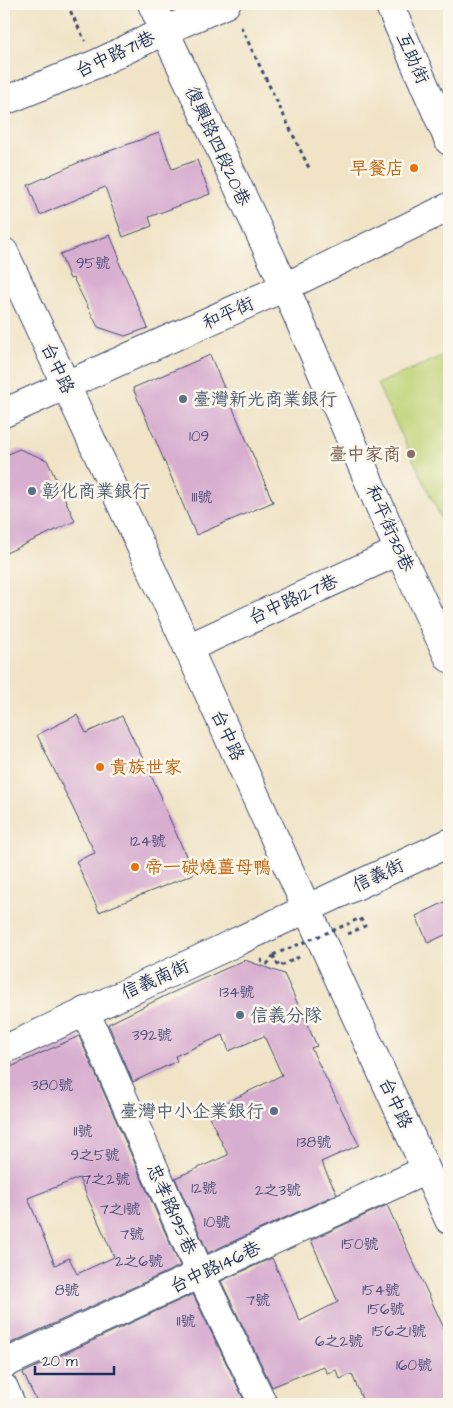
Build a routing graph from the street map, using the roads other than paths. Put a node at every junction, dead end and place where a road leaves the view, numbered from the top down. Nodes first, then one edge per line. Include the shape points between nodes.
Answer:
1 (152, 4) edge
2 (389, 4) edge
3 (232, 12) edge
4 (164, 31) junction
5 (4, 101) edge
6 (449, 140) edge
7 (449, 207) edge
8 (4, 252) edge
9 (285, 287) junction
10 (66, 386) junction
11 (4, 413) edge
12 (399, 551) junction
13 (188, 648) junction
14 (449, 658) edge
15 (449, 843) edge
16 (307, 909) junction
17 (85, 1011) junction
18 (4, 1050) edge
19 (426, 1170) junction
20 (449, 1220) edge
21 (200, 1273) junction
22 (4, 1364) edge
23 (4, 1388) edge
24 (11, 1404) edge
25 (263, 1404) edge

1 - 4 street, 復興路四段20巷
2 - 6 street, 互助街
3 - 4 street, 台中路71巷
4 - 5 street, 台中路71巷 via 96,64
4 - 9 street, 復興路四段20巷
7 - 9 street, 和平街
8 - 10 street, 台中路
9 - 10 street, 和平街
9 - 12 street, 和平街38巷
10 - 11 street, 和平街
10 - 13 street, 台中路
12 - 13 street, 台中路127巷
12 - 14 street, 和平街38巷
13 - 16 street, 台中路
15 - 16 street, 信義街
16 - 17 street, 信義南街
16 - 19 street, 台中路
17 - 18 street, 信義南街
17 - 21 street, 忠孝路195巷
19 - 20 street, 台中路
19 - 21 street, 台中路146巷
21 - 22 street, 台中路146巷
21 - 25 street, 忠孝路195巷
23 - 24 street

